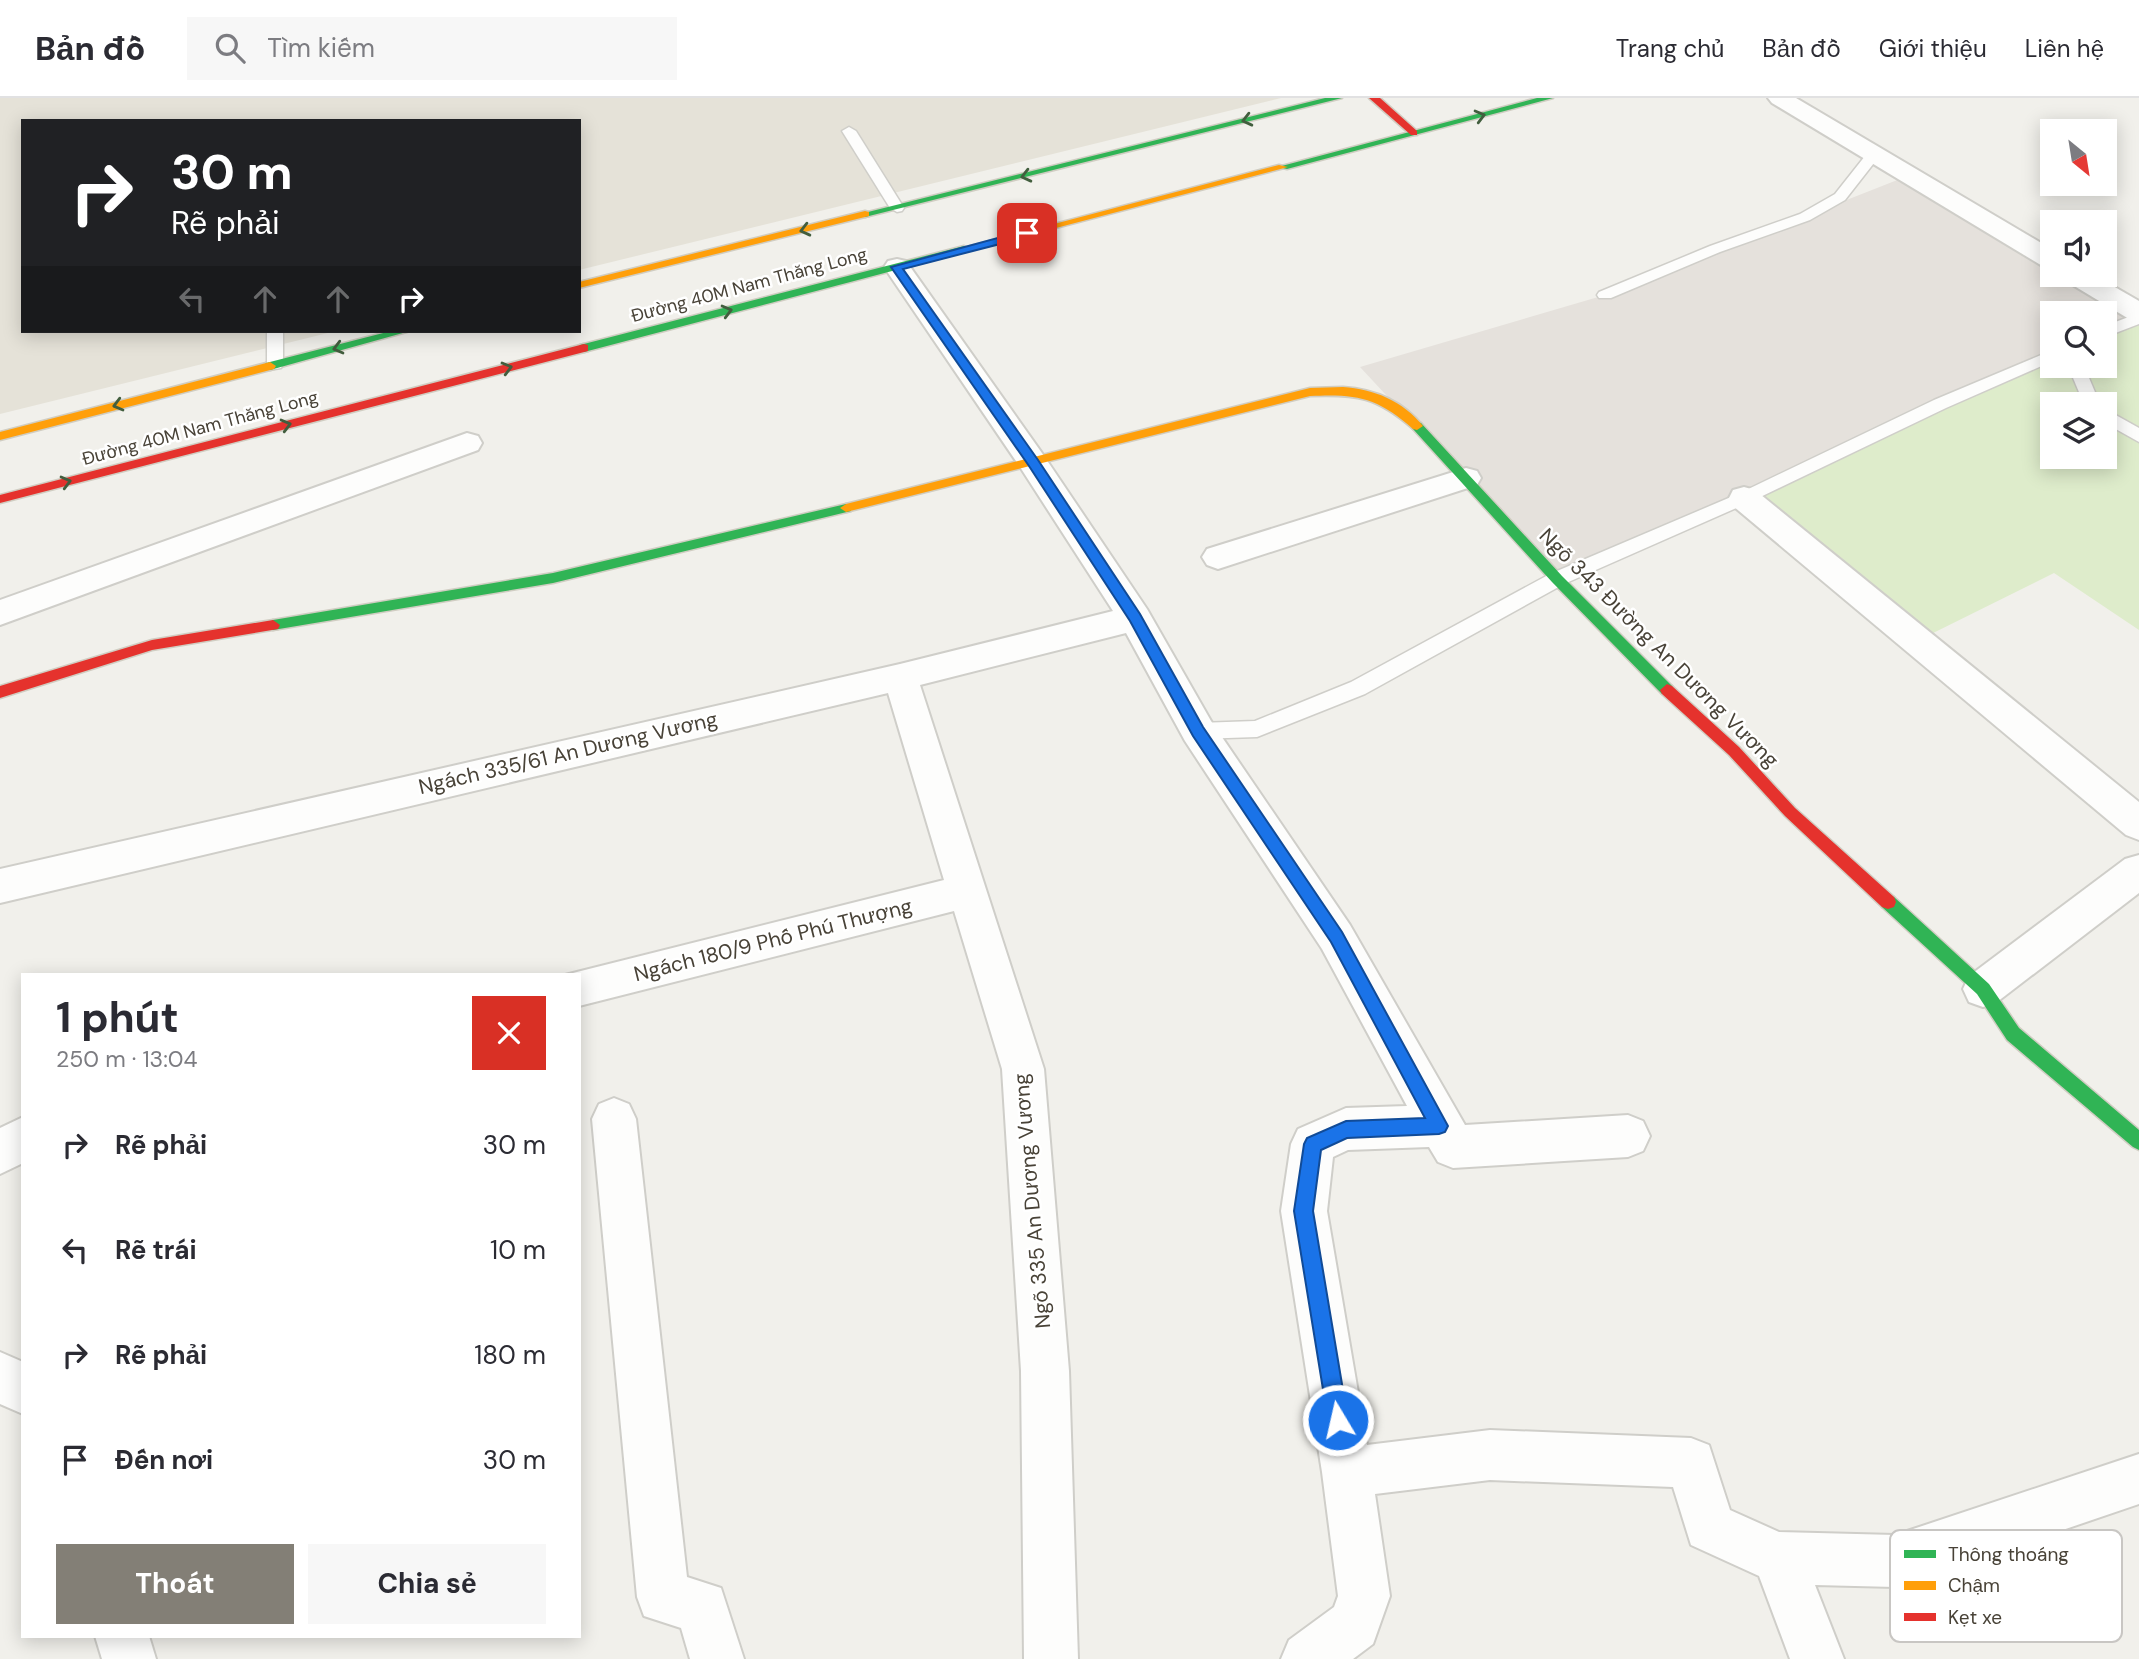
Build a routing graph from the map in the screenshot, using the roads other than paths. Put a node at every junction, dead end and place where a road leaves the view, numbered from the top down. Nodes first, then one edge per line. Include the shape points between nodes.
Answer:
1 (1337, 98) edge
2 (1374, 98) edge
3 (1548, 98) edge
4 (1780, 98) edge
5 (1286, 104) edge
6 (849, 131) dead end
7 (1414, 133) junction
8 (1339, 152) junction
9 (1874, 154) junction
10 (897, 208) junction
11 (2040, 253) edge
12 (897, 267) junction
13 (581, 285) edge
14 (2094, 287) edge
15 (1605, 295) dead end
16 (2139, 316) edge
17 (2117, 326) edge
18 (275, 333) edge
19 (396, 333) edge
20 (2040, 361) edge
21 (275, 364) junction
22 (2117, 422) edge
23 (0, 436) edge
24 (2139, 436) edge
25 (467, 443) dead end
26 (1033, 463) junction
27 (1466, 478) junction
28 (1744, 498) junction
29 (0, 499) edge
30 (1218, 557) dead end
31 (1557, 579) junction
32 (0, 613) edge
33 (1135, 618) junction
34 (900, 677) junction
35 (0, 692) edge
36 (1198, 732) junction
37 (2139, 824) edge
38 (2139, 871) edge
39 (0, 886) edge
40 (968, 891) junction
41 (581, 988) edge
42 (1983, 989) junction
43 (614, 1119) dead end
44 (1439, 1126) junction
45 (1628, 1136) dead end
46 (21, 1139) edge
47 (2139, 1141) edge
48 (0, 1153) edge
49 (0, 1376) edge
50 (21, 1389) edge
51 (1347, 1472) junction
52 (2139, 1479) edge
53 (1987, 1530) edge
54 (1778, 1558) junction
55 (1890, 1561) edge
56 (123, 1638) edge
57 (129, 1659) edge
58 (717, 1659) edge
59 (1051, 1659) edge
60 (1308, 1659) edge
61 (1817, 1659) edge

1 - 5 street, Đường 40M Nam Thăng Long
2 - 7 street
7 -> 3 street, Đường 40M Nam Thăng Long
4 - 9 street
5 - 8 street
5 -> 10 street, Đường 40M Nam Thăng Long
6 - 10 lane
7 - 8 street, Đường 40M Nam Thăng Long
8 - 12 street, Đường 40M Nam Thăng Long
9 - 11 street
9 - 15 lane via 1840,197 1805,217 1715,248
10 -> 13 street, Đường 40M Nam Thăng Long
12 - 26 street
29 -> 12 street, Đường 40M Nam Thăng Long
14 - 16 street
16 - 17 lane
18 - 21 lane
19 -> 21 street, Đường 40M Nam Thăng Long
20 - 28 lane
21 -> 23 street, Đường 40M Nam Thăng Long
22 - 24 lane
25 - 32 street
26 - 27 street, Ngõ 343 Đường An Dương Vương via 1310,392 1351,390 1379,396 1404,413
26 - 33 street
26 - 35 street, Ngõ 343 Đường An Dương Vương via 553,578 152,645
27 - 30 street
27 - 31 street, Ngõ 343 Đường An Dương Vương
28 - 31 lane
28 - 37 street
31 - 36 lane via 1358,688 1257,729
31 - 42 street, Ngõ 343 Đường An Dương Vương via 1636,661 1734,751 1790,812
33 - 34 street, Ngách 335/61 An Dương Vương
33 - 36 street
34 - 39 street, Ngách 335/61 An Dương Vương
34 - 40 street, Ngõ 335 An Dương Vương
36 - 44 street via 1336,937
38 - 42 street
40 - 41 street, Ngách 180/9 Phố Phú Thượng
40 - 59 street, Ngõ 335 An Dương Vương via 1023,1069 1045,1371
42 - 47 street, Ngõ 343 Đường An Dương Vương via 2013,1034
43 - 58 street via 663,1597 702,1608
44 - 45 street via 1453,1147
44 - 51 street via 1346,1129 1313,1144 1304,1211
46 - 48 street
49 - 50 street
51 - 54 street via 1490,1455 1691,1463 1709,1527
51 - 60 street via 1364,1596 1354,1625
52 - 53 street
54 - 55 street
54 - 61 street
56 - 57 street

